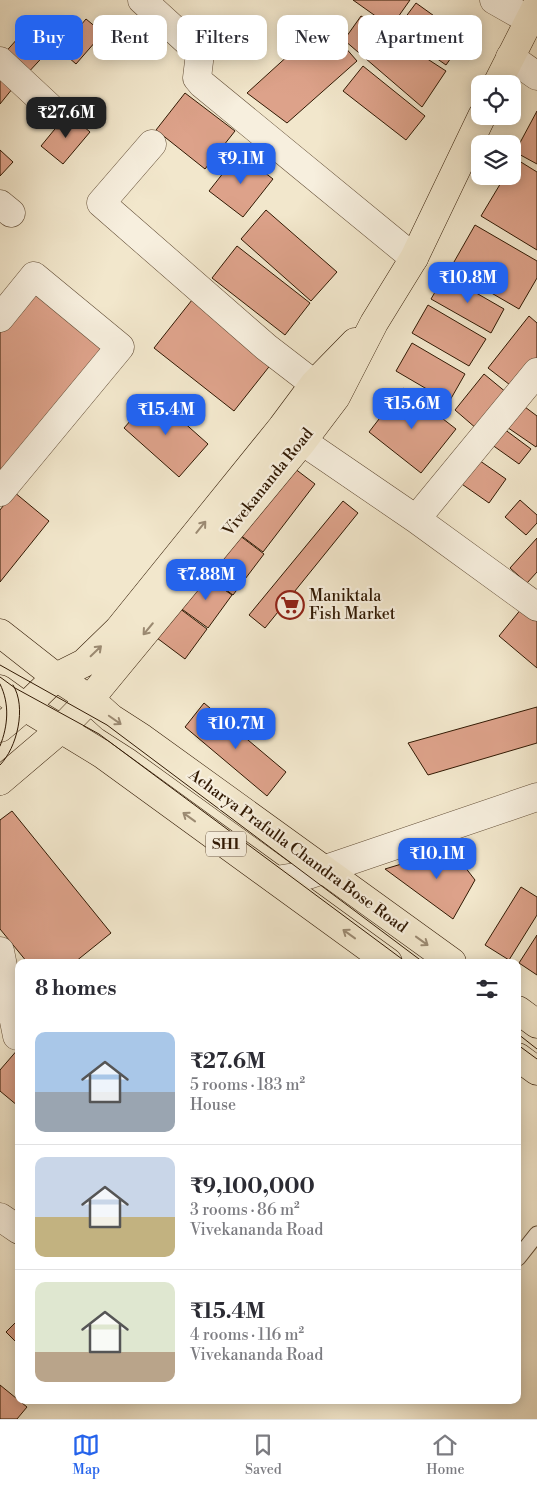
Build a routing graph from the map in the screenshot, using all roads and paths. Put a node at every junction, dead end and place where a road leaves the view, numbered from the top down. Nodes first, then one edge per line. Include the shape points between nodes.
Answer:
1 (142, 0) edge
2 (494, 0) edge
3 (533, 12) edge
4 (510, 57) junction
5 (0, 61) edge
6 (501, 75) edge
7 (537, 76) edge
8 (58, 114) dead end
9 (478, 125) edge
10 (152, 144) dead end
11 (414, 258) junction
12 (0, 318) edge
13 (537, 372) edge
14 (325, 390) junction
15 (292, 434) junction
16 (0, 492) edge
17 (416, 519) junction
18 (536, 604) edge
19 (9, 640) edge
20 (56, 677) junction
21 (0, 689) edge
22 (90, 699) junction
23 (25, 708) junction
24 (0, 728) edge
25 (60, 730) junction
26 (5, 776) edge
27 (537, 797) edge
28 (323, 869) junction
29 (276, 880) junction
30 (0, 950) edge
31 (384, 959) edge
32 (448, 959) edge
33 (521, 1012) edge
34 (537, 1024) edge
35 (15, 1026) edge
36 (521, 1059) edge
37 (537, 1071) edge
38 (0, 1217) edge
39 (15, 1227) edge
40 (537, 1234) edge
41 (521, 1254) edge

1 - 11 street via 200,53 197,78 202,84
2 - 3 street
3 - 4 main road
4 - 6 main road
4 - 7 street
5 - 8 street
9 - 11 main road, Vivekananda Road
10 - 14 street via 101,203 266,347
11 - 14 main road, Vivekananda Road via 374,323
12 - 16 street via 34,276 120,347
13 - 17 street
14 - 15 main road, Vivekananda Road
15 - 17 street
20 -> 15 main road, Vivekananda Road via 84,663 118,630
15 -> 22 main road, Vivekananda Road
17 - 18 street
19 - 20 main road, Acharya Prafulla Chandra Bose Road / SH1
20 - 22 main road, Acharya Prafulla Chandra Bose Road / SH1
20 - 23 main road, Vivekananda Road
21 - 23 main road, SH1
22 - 25 main road, Vivekananda Road
22 -> 28 main road, Acharya Prafulla Chandra Bose Road / SH1 via 111,718
23 - 24 main road, Vivekananda Road
23 - 25 main road, SH1
25 - 26 main road, Vivekananda Road
29 -> 25 main road, SH1 via 102,754
27 - 28 street
28 - 29 street
28 -> 32 main road, Acharya Prafulla Chandra Bose Road / SH1
31 -> 29 main road, SH1
30 - 35 street
33 - 34 main road
36 - 37 main road
38 - 39 street
40 - 41 lane

